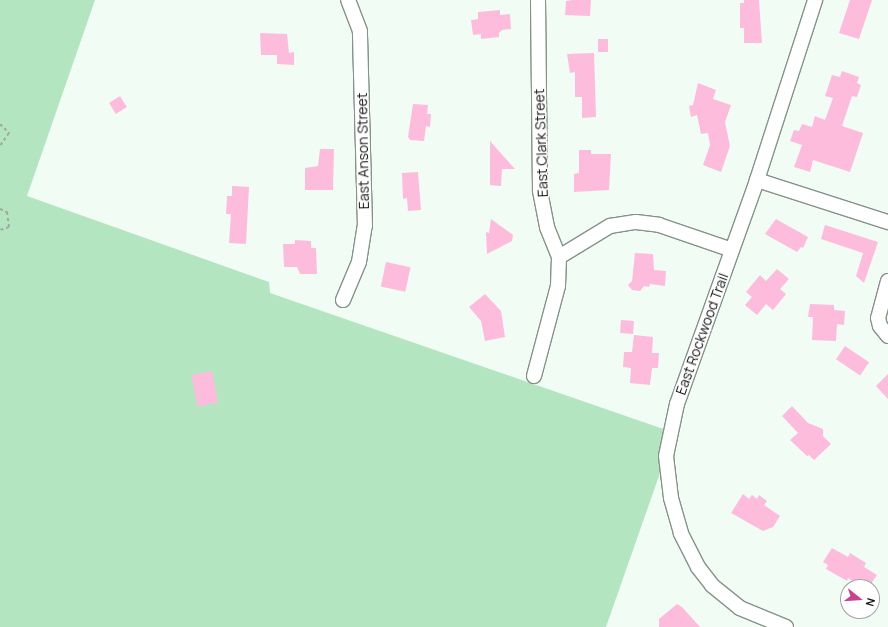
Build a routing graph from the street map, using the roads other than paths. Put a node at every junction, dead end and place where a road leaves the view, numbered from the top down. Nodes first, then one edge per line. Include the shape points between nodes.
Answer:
1 (348, 0) edge
2 (538, 0) edge
3 (815, 0) edge
4 (757, 180) junction
5 (888, 222) edge
6 (732, 250) junction
7 (559, 257) junction
8 (888, 280) edge
9 (343, 300) dead end
10 (888, 336) edge
11 (534, 376) dead end
12 (786, 627) edge

1 - 9 street, East Anson Street via 360,31 365,226 359,262
2 - 7 street, East Clark Street via 540,190 547,227
3 - 4 street, East Rockwood Trail
4 - 5 street
4 - 6 street, East Rockwood Trail
6 - 7 street via 660,225 636,222 610,226
6 - 12 street, East Rockwood Trail via 676,404 666,456 671,498 681,533 698,568 712,585 740,608
7 - 11 street, East Clark Street via 558,286
8 - 10 street via 878,318 880,326

